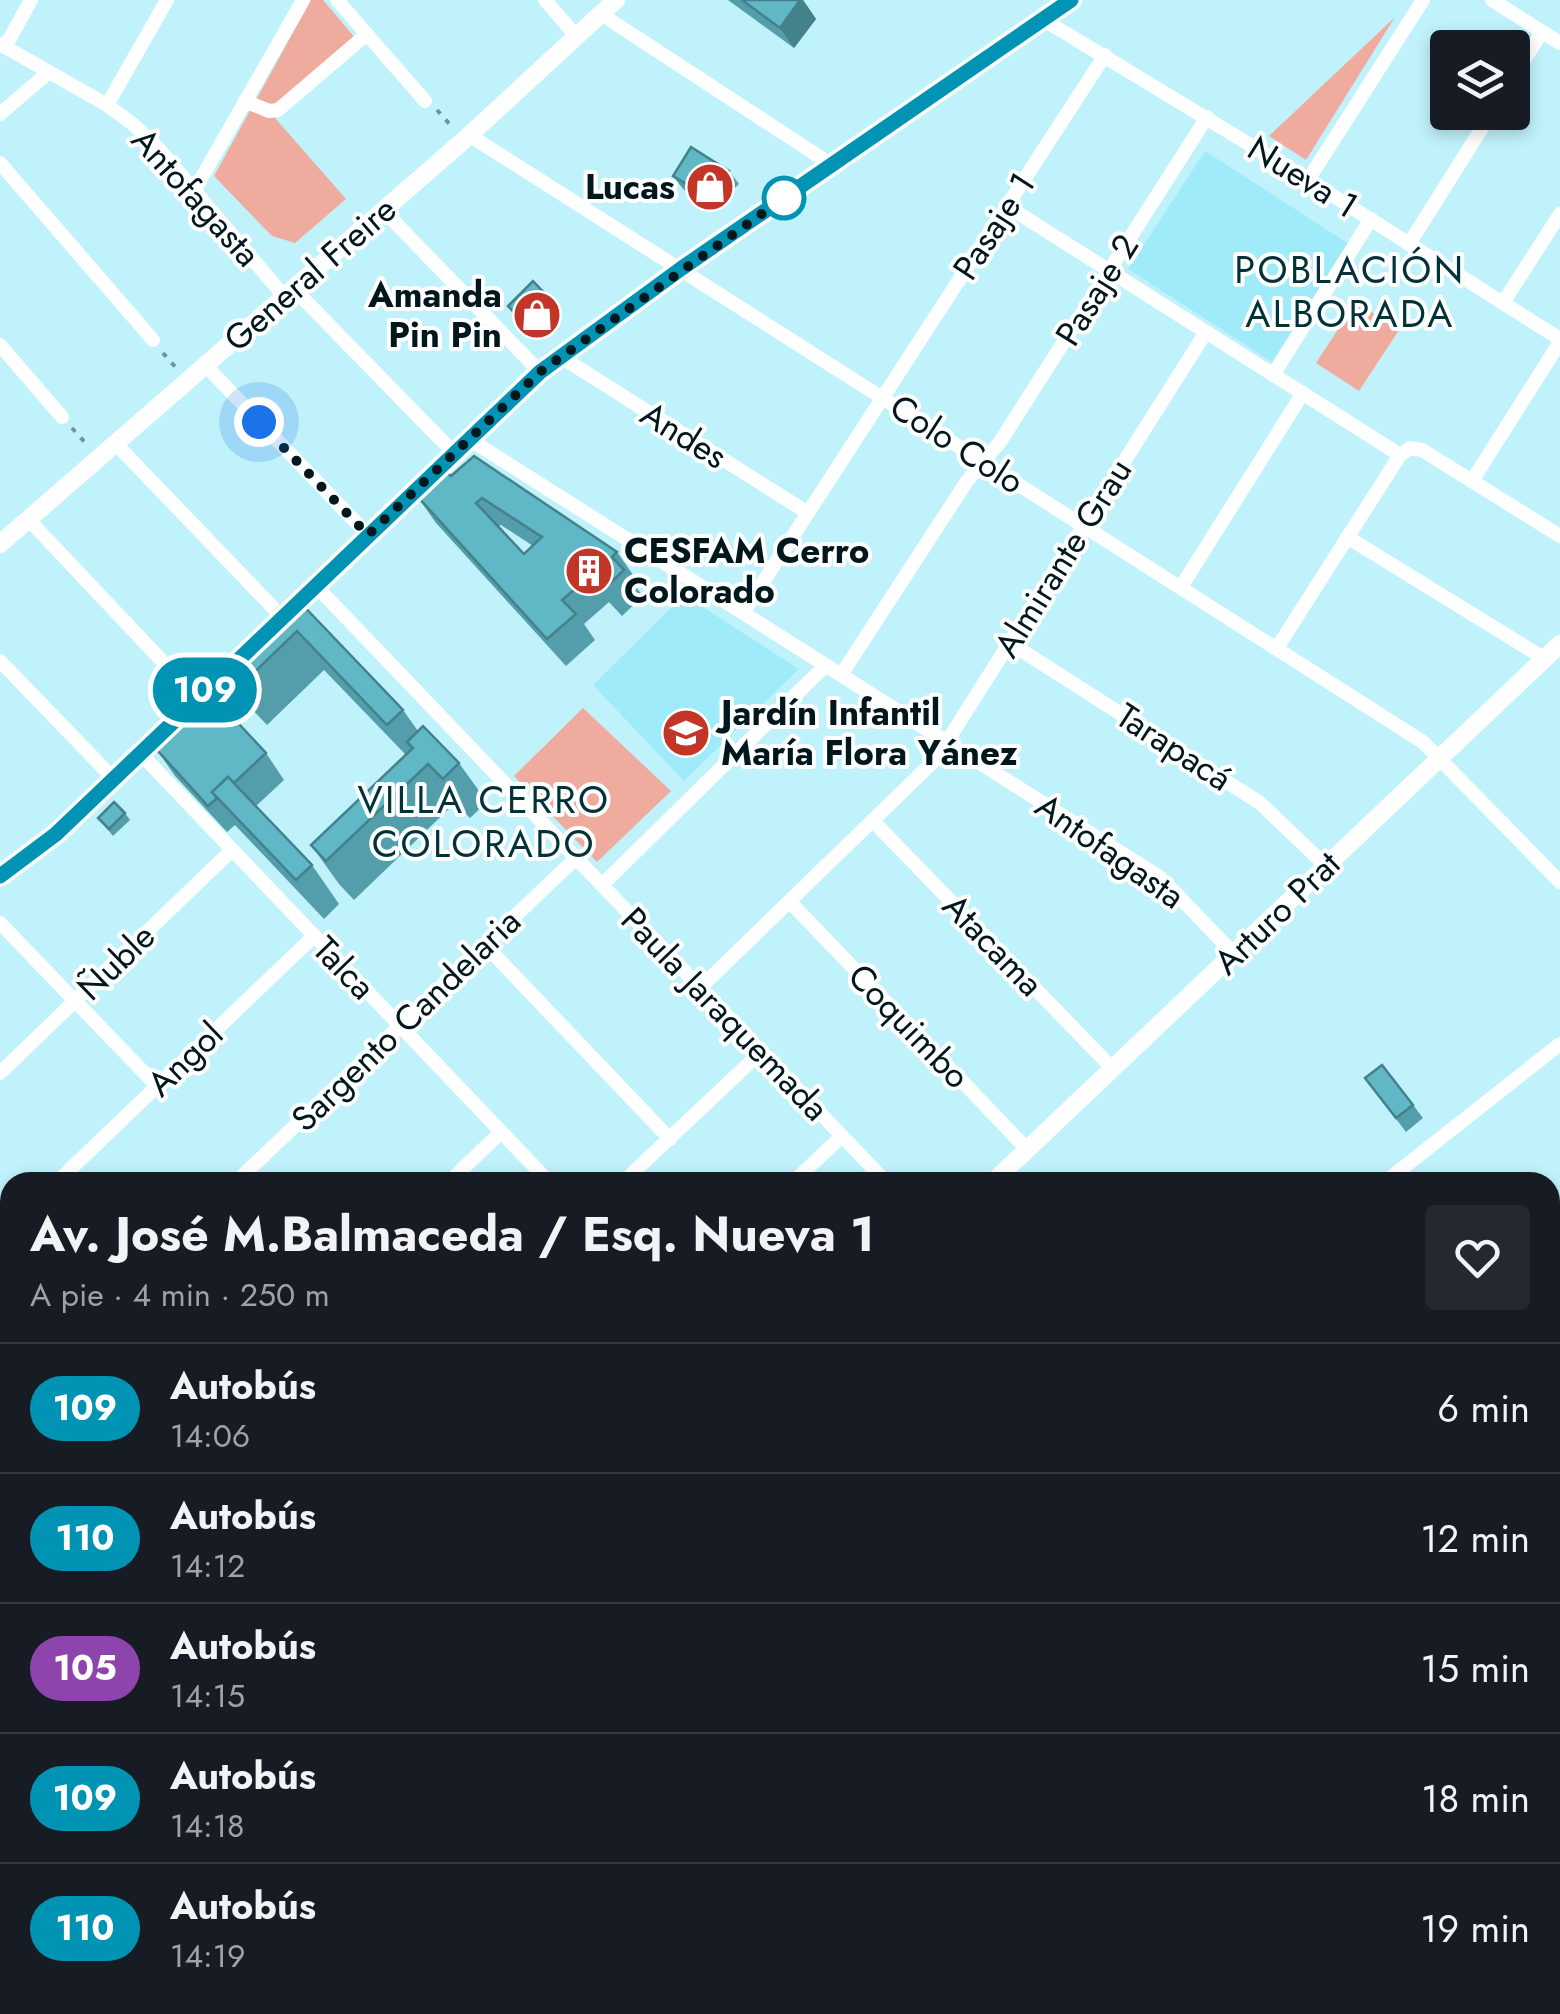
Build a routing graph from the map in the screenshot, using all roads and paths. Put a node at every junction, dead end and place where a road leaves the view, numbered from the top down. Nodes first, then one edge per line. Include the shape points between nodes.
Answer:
1 (32, 0) edge
2 (167, 0) edge
3 (303, 0) edge
4 (337, 0) edge
5 (544, 0) edge
6 (616, 0) edge
7 (1071, 0) edge
8 (1423, 0) edge
9 (1492, 0) edge
10 (601, 14) junction
11 (1044, 20) junction
12 (1542, 32) junction
13 (367, 34) junction
14 (577, 36) junction
15 (1560, 43) edge
16 (2, 45) edge
17 (1530, 51) edge
18 (1105, 55) junction
19 (49, 72) junction
20 (246, 101) junction
21 (425, 101) joint
22 (107, 105) junction
23 (0, 114) edge
24 (1207, 118) junction
25 (1481, 130) edge
26 (467, 137) junction
27 (0, 163) edge
28 (832, 165) junction
29 (1308, 180) junction
30 (194, 191) junction
31 (1008, 206) junction
32 (383, 210) junction
33 (1560, 214) edge
34 (1371, 220) junction
35 (1410, 244) junction
36 (682, 268) junction
37 (1110, 271) junction
38 (289, 292) junction
39 (1504, 304) junction
40 (1206, 332) junction
41 (153, 340) joint
42 (1560, 340) edge
43 (0, 345) edge
44 (562, 357) junction
45 (205, 365) junction
46 (540, 372) junction
47 (1273, 375) junction
48 (186, 380) junction
49 (1303, 393) junction
50 (883, 396) junction
51 (62, 417) joint
52 (115, 443) junction
53 (461, 446) junction
54 (1400, 454) junction
55 (98, 458) junction
56 (984, 461) junction
57 (1472, 481) junction
58 (808, 513) junction
59 (28, 519) junction
60 (1084, 525) junction
61 (368, 535) junction
62 (1560, 536) edge
63 (1347, 537) junction
64 (0, 544) edge
65 (314, 585) junction
66 (1181, 587) junction
67 (743, 612) junction
68 (267, 630) junction
69 (1010, 642) junction
70 (1560, 644) edge
71 (1277, 648) junction
72 (1545, 659) junction
73 (0, 661) edge
74 (826, 665) junction
75 (840, 674) junction
76 (197, 698) junction
77 (947, 742) junction
78 (140, 753) junction
79 (1441, 758) junction
80 (114, 778) junction
81 (874, 822) junction
82 (232, 850) junction
83 (576, 858) junction
84 (1326, 866) junction
85 (0, 876) edge
86 (1560, 882) edge
87 (602, 886) junction
88 (790, 902) junction
89 (0, 923) edge
90 (314, 936) junction
91 (484, 945) junction
92 (1234, 954) junction
93 (700, 988) junction
94 (75, 1001) junction
95 (400, 1026) junction
96 (1560, 1044) edge
97 (762, 1052) junction
98 (1113, 1069) junction
99 (0, 1073) edge
100 (157, 1086) junction
101 (501, 1132) junction
102 (842, 1136) junction
103 (670, 1139) junction
104 (1028, 1150) junction
105 (67, 1172) edge
106 (247, 1172) edge
107 (460, 1172) edge
108 (539, 1172) edge
109 (635, 1172) edge
110 (804, 1172) edge
111 (876, 1172) edge
112 (1005, 1172) edge
113 (1398, 1172) edge

1 - 16 street
2 - 22 street
3 - 20 street
4 - 13 street
5 - 14 street
6 - 10 street, General Freire
7 - 11 main road
8 - 29 street
9 - 12 street
10 - 14 street, General Freire
10 - 28 street
11 - 18 street, Nueva 1
11 - 28 main road
12 - 15 street
12 - 17 street
13 - 20 street via 278,110
13 - 21 street
14 - 26 street, General Freire
16 - 19 street, Antofagasta
18 - 24 street, Nueva 1
18 - 31 street, Pasaje 1
19 - 22 street, Antofagasta
19 - 23 street
20 - 30 street
21 - 26 path
22 - 30 street, Antofagasta via 158,148
24 - 29 street, Nueva 1
24 - 37 street, Pasaje 2
25 - 35 street
26 - 32 street, General Freire
26 - 36 street, Colo Colo
27 - 41 street
28 - 36 main road
29 - 34 street, Nueva 1
30 - 38 street, Antofagasta
31 - 37 street
31 - 50 street, Pasaje 1
32 - 38 street, General Freire
32 - 46 street
33 - 39 street
34 - 35 street, Nueva 1
34 - 47 street
35 - 39 street, Nueva 1
36 - 44 main road
36 - 50 street, Colo Colo
37 - 40 street
37 - 56 street, Pasaje 2
38 - 45 street, General Freire
38 - 53 street, Antofagasta
39 - 42 street, Nueva 1
40 - 47 street
40 - 60 street, Almirante Grau
41 - 48 path
42 - 57 street
43 - 51 street
44 - 46 main road
44 - 58 street, Andes
45 - 48 street, General Freire
45 - 61 street
46 - 53 main road
47 - 49 street
48 - 52 street, General Freire
49 - 54 street
49 - 66 street
50 - 56 street, Colo Colo
50 - 58 street, Pasaje 1
51 - 55 path
52 - 55 street, General Freire
52 - 68 street
53 - 61 main road
53 - 67 street, Antofagasta
54 - 57 street via 1416,448
54 - 63 street
55 - 59 street, General Freire
56 - 60 street, Colo Colo
56 - 75 street, Pasaje 2
57 - 62 street
58 - 67 street, Pasaje 1
59 - 64 street, General Freire
59 - 76 street
60 - 66 street, Colo Colo
60 - 69 street, Almirante Grau
61 - 65 main road
63 - 71 street
63 - 72 street
65 - 68 main road
65 - 83 street, Paula Jaraquemada
66 - 71 street, Colo Colo
67 - 74 street, Antofagasta
68 - 76 main road
69 - 77 street, Almirante Grau
69 - 84 street, Tarapacá via 1260,803
70 - 72 street, Arturo Prat
71 - 79 street, Colo Colo
72 - 79 street, Arturo Prat
73 - 80 street
74 - 75 street, Antofagasta
74 - 87 street
75 - 77 street, Antofagasta
76 - 78 main road
77 - 81 street, Almirante Grau
77 - 92 street, Antofagasta via 1161,878
78 - 80 main road
78 - 82 street, Talca
79 - 84 street, Arturo Prat
79 - 86 street, Colo Colo
80 - 85 main road
81 - 88 street, Almirante Grau
81 - 98 street, Atacama
82 - 90 street, Talca
82 - 94 street, Ñuble
83 - 87 street, Paula Jaraquemada
83 - 91 street, Sargento Candelaria
84 - 92 street, Arturo Prat
87 - 93 street, Paula Jaraquemada
88 - 93 street, Almirante Grau
88 - 104 street, Coquimbo
89 - 94 street
90 - 95 street, Talca
90 - 100 street, Angol
91 - 95 street, Sargento Candelaria
91 - 103 street
92 - 98 street, Arturo Prat
93 - 97 street, Paula Jaraquemada
94 - 99 street, Ñuble
94 - 100 street
95 - 101 street, Talca
95 - 106 street, Sargento Candelaria
96 - 113 street
97 - 102 street, Paula Jaraquemada
97 - 103 street
98 - 104 street, Arturo Prat
100 - 105 street, Angol
101 - 107 street
101 - 108 street, Talca
102 - 110 street
102 - 111 street, Paula Jaraquemada
103 - 109 street
104 - 112 street, Arturo Prat

